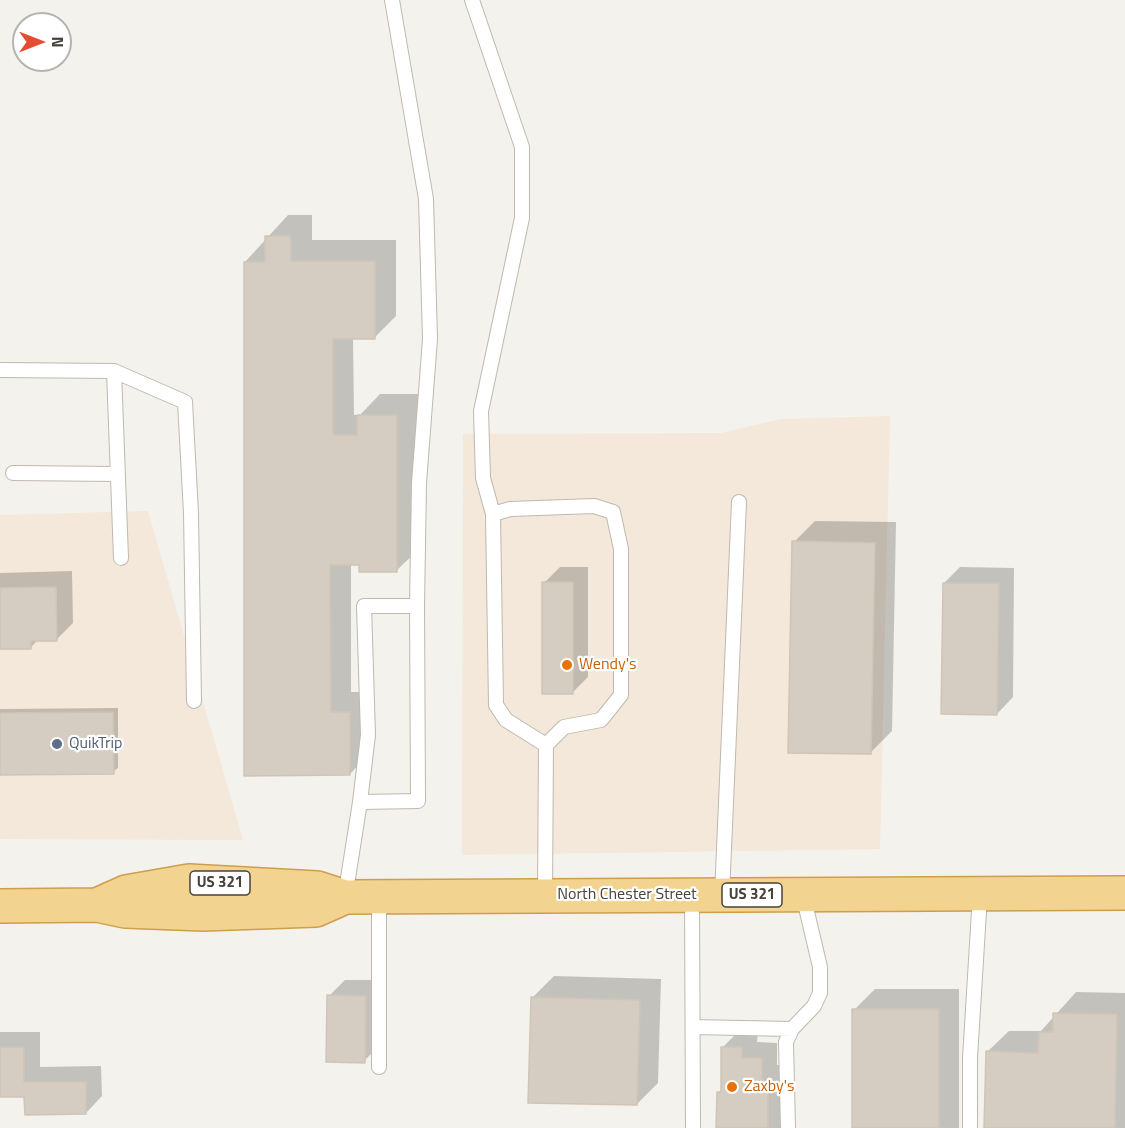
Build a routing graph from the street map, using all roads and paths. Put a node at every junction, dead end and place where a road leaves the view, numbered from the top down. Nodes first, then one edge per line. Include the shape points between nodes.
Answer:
1 (392, 0) edge
2 (472, 0) edge
3 (0, 370) edge
4 (114, 371) junction
5 (13, 473) dead end
6 (117, 474) junction
7 (739, 501) dead end
8 (493, 514) junction
9 (121, 558) dead end
10 (417, 606) junction
11 (194, 701) dead end
12 (546, 745) junction
13 (360, 802) junction
14 (1125, 893) edge
15 (545, 895) junction
16 (707, 895) junction
17 (803, 895) junction
18 (980, 895) junction
19 (345, 897) junction
20 (379, 897) junction
21 (0, 906) edge
22 (693, 1027) junction
23 (792, 1029) junction
24 (379, 1067) dead end
25 (693, 1128) edge
26 (788, 1128) edge
27 (970, 1128) edge

1 - 10 lane via 426,199 430,339 419,483
2 - 8 lane via 522,147 522,218 481,411 483,478
3 - 4 lane
4 - 6 lane
4 - 11 lane via 185,402
5 - 6 lane
6 - 9 lane
7 - 16 lane
8 - 12 lane via 496,705 506,720
8 - 12 lane via 510,509 594,506 613,512 621,549 621,695 601,720 564,727
10 - 13 lane via 364,606 368,735
10 - 13 lane via 418,801
12 - 15 lane
13 - 19 lane
14 - 18 highway, North Chester Street / US 321
15 - 16 highway, North Chester Street / US 321
15 - 20 highway, North Chester Street / US 321
16 - 17 highway, North Chester Street / US 321
16 - 22 lane
17 - 18 highway, North Chester Street / US 321
17 - 23 lane via 820,968 820,993 814,1006
18 - 27 lane via 970,1058
19 - 20 highway, North Chester Street / US 321
19 - 21 highway, North Chester Street / US 321 via 316,910 203,914 125,912 97,905
20 - 24 lane
22 - 23 lane
22 - 25 lane
23 - 26 lane via 786,1042

